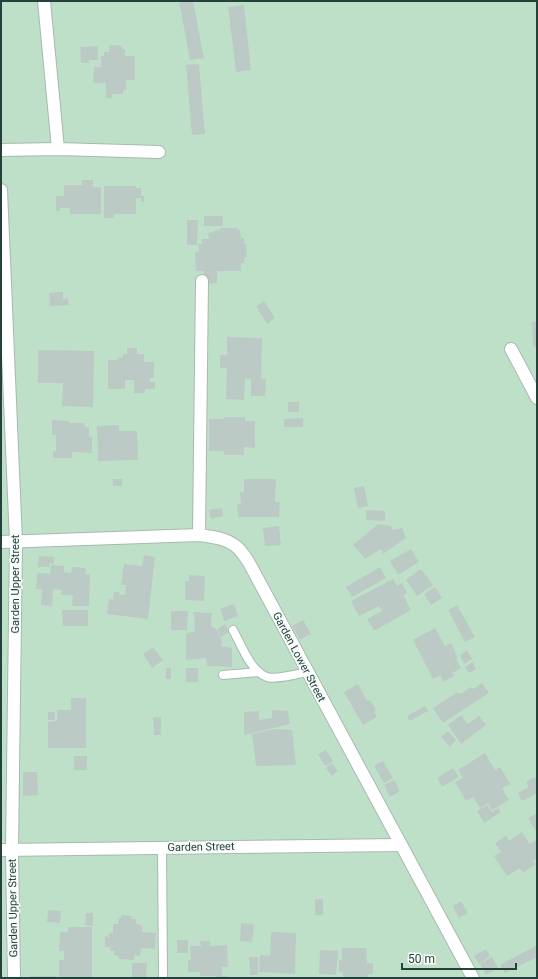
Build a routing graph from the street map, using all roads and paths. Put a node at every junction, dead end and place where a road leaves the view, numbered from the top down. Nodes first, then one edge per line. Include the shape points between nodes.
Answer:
1 (44, 1) edge
2 (58, 149) junction
3 (1, 150) edge
4 (159, 152) dead end
5 (1, 190) edge
6 (202, 281) dead end
7 (512, 349) dead end
8 (537, 398) edge
9 (199, 535) junction
10 (1, 542) edge
11 (16, 542) junction
12 (232, 630) dead end
13 (259, 672) junction
14 (307, 672) junction
15 (223, 675) dead end
16 (401, 845) junction
17 (162, 847) junction
18 (6, 850) edge
19 (14, 978) edge
20 (162, 978) edge
21 (473, 978) edge

1 - 2 street
2 - 3 street
2 - 4 street
5 - 11 street, Garden Upper Street
6 - 9 street
7 - 8 street
9 - 11 street, Garden Lower Street
9 - 14 street, Garden Lower Street via 229,542 239,549 248,561
10 - 11 street, Garden Lower Street
11 - 18 street, Garden Upper Street
12 - 13 lane via 252,665
13 - 14 lane via 268,677
13 - 15 lane
14 - 16 street, Garden Lower Street
16 - 17 street, Garden Street
16 - 21 street, Garden Lower Street
17 - 18 street, Garden Street
17 - 20 lane
18 - 19 street, Garden Upper Street

